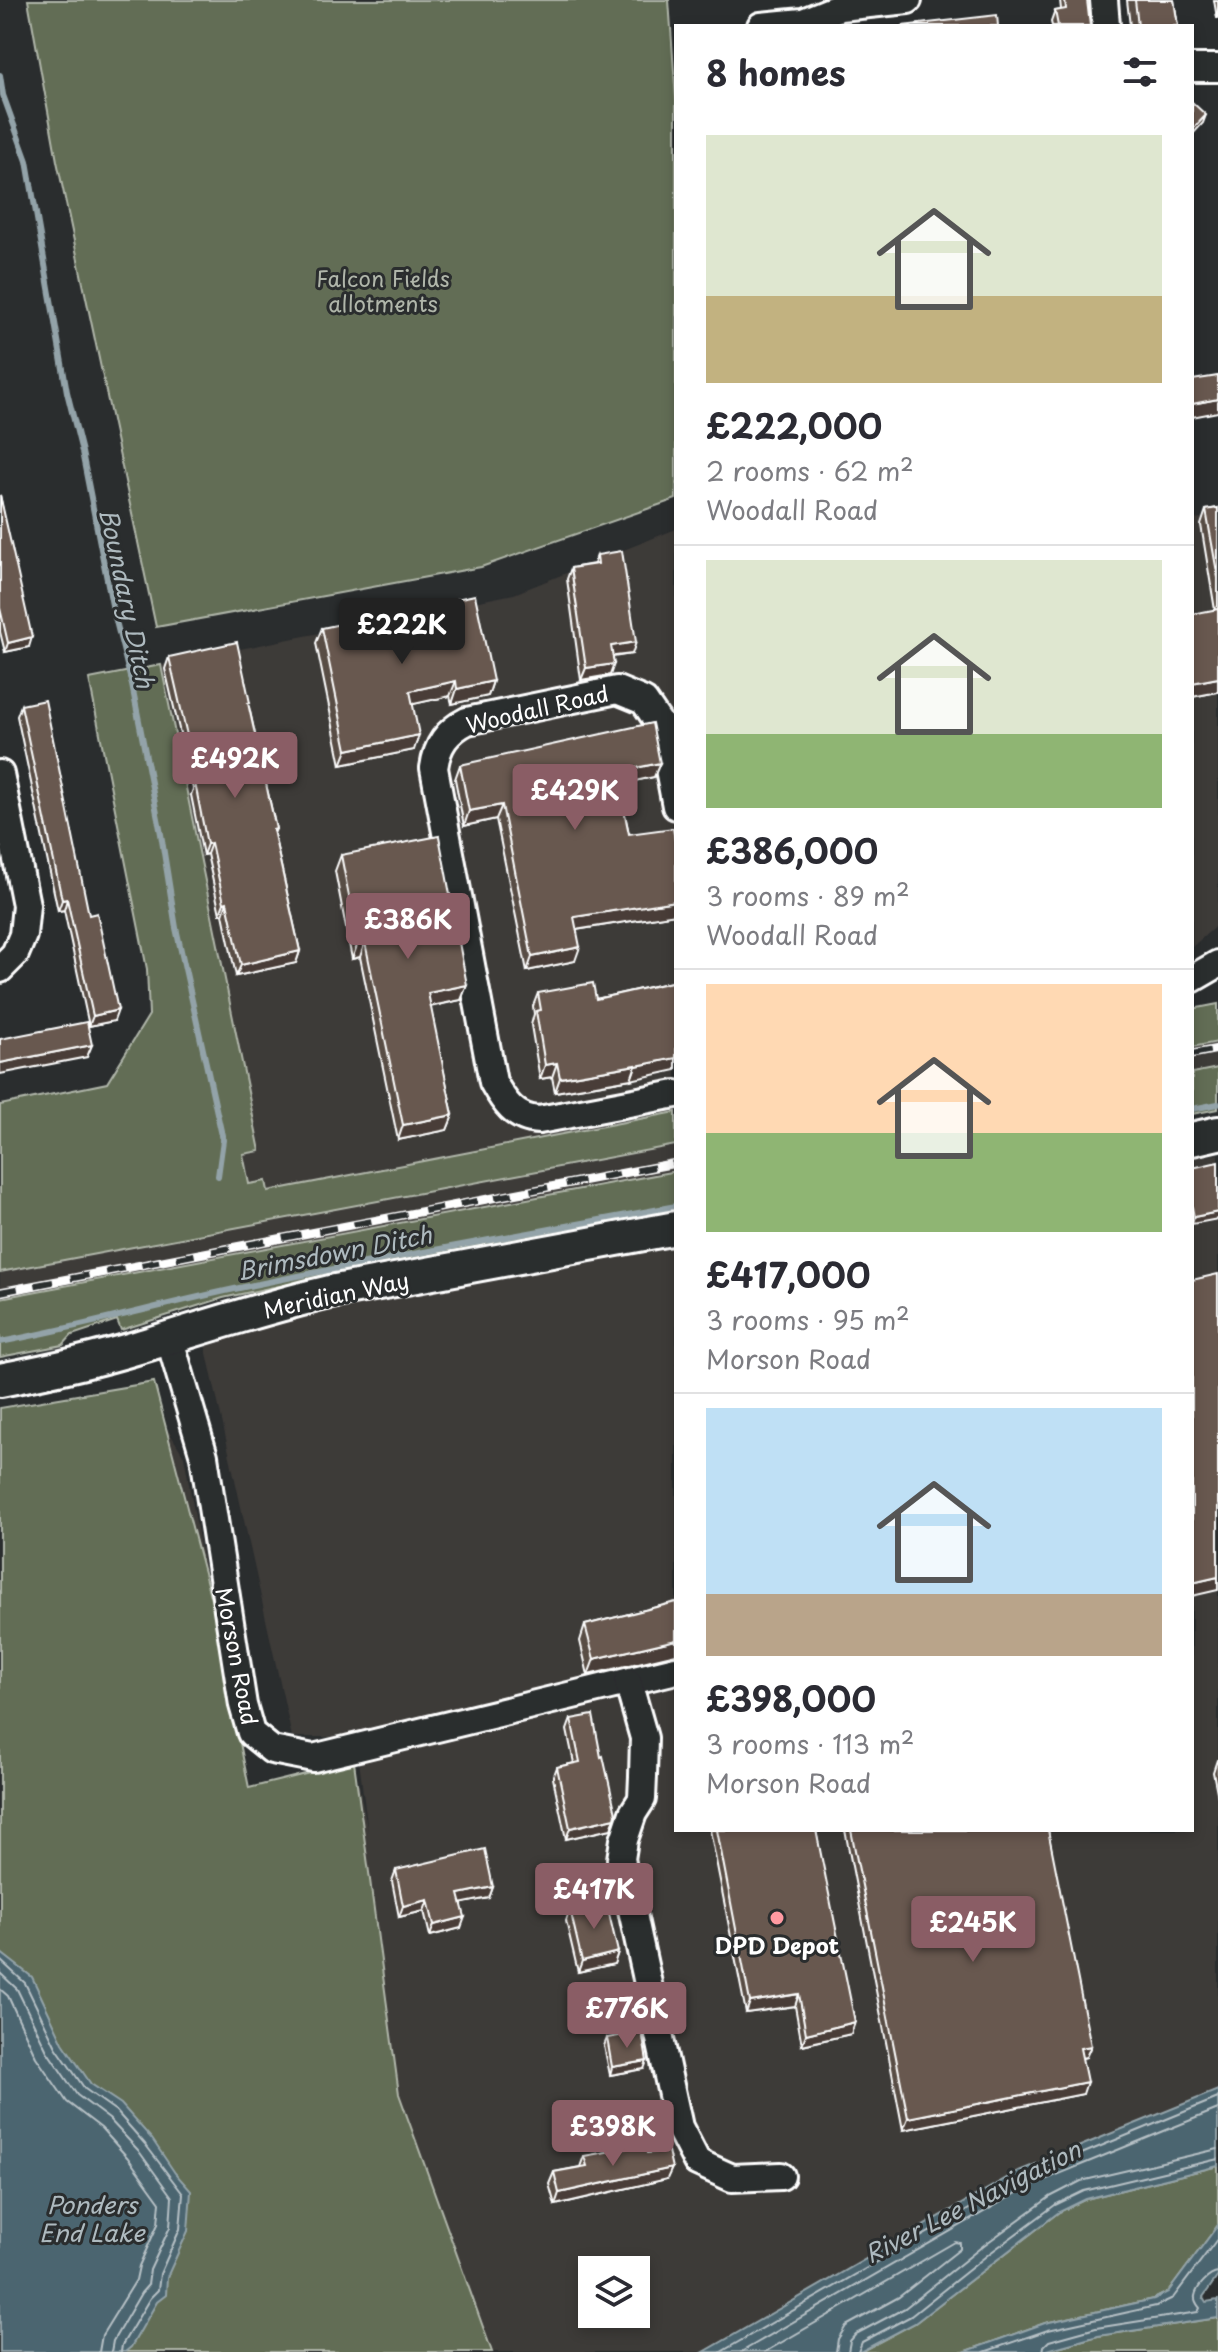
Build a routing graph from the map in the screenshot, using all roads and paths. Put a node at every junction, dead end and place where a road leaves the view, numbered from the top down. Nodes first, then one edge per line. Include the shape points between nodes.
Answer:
1 (908, 0) edge
2 (1104, 0) edge
3 (803, 24) edge
4 (1106, 24) edge
5 (1194, 68) edge
6 (1218, 68) edge
7 (0, 774) edge
8 (674, 795) edge
9 (1218, 964) edge
10 (0, 969) edge
11 (1194, 978) edge
12 (674, 1094) edge
13 (1218, 1118) edge
14 (1194, 1121) edge
15 (1218, 1133) edge
16 (1194, 1139) edge
17 (674, 1228) edge
18 (169, 1337) junction
19 (0, 1380) edge
20 (674, 1670) edge
21 (628, 1682) junction
22 (781, 2176) dead end

1 - 3 street via 840,7
2 - 4 street
5 - 6 street
7 - 10 street via 26,905 23,935 15,954
8 - 12 street, Woodall Road via 661,726 644,701 617,690 467,721 452,729 436,751 434,768 493,1082 504,1102 527,1120 539,1120
9 - 11 street
13 - 14 main road
15 - 16 main road
17 - 18 main road, Meridian Way via 330,1292
18 - 19 main road, Meridian Way
18 - 21 street, Morson Road via 204,1456 243,1705 251,1733 272,1750 313,1758
20 - 21 street, Morson Road
21 - 22 street via 644,1738 643,1776 642,1799 621,1859 679,2127 697,2162 732,2178

